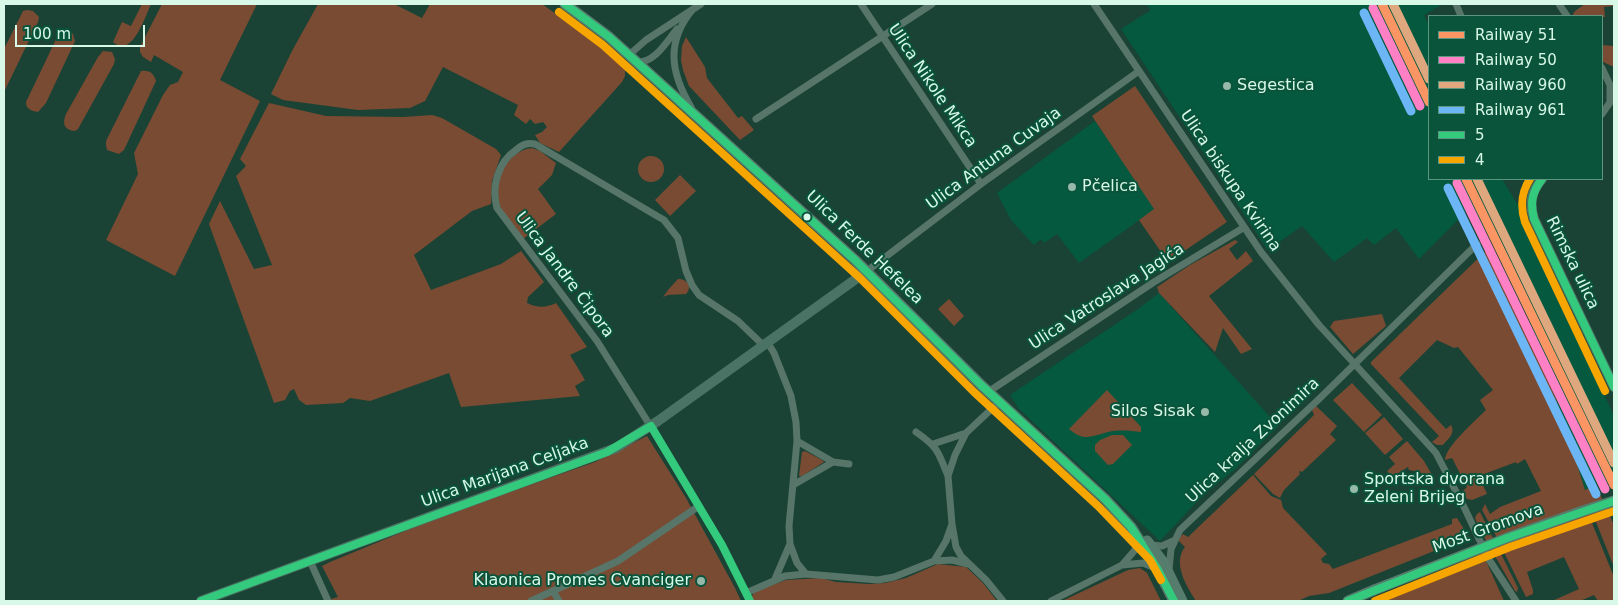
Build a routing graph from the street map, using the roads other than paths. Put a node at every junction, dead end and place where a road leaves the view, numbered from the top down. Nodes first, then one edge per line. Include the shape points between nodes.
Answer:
1 (565, 4) edge
2 (701, 4) edge
3 (861, 4) edge
4 (932, 4) edge
5 (1094, 4) edge
6 (1558, 4) edge
7 (693, 9) junction
8 (1566, 15) edge
9 (681, 24) junction
10 (882, 36) junction
11 (633, 58) junction
12 (1603, 68) edge
13 (1603, 70) edge
14 (1139, 71) junction
15 (1613, 73) dead end
16 (1612, 99) edge
17 (1603, 112) edge
18 (694, 113) junction
19 (756, 119) dead end
20 (1541, 180) edge
21 (981, 184) junction
22 (1243, 228) junction
23 (1477, 244) dead end
24 (867, 271) junction
25 (766, 345) junction
26 (1354, 364) junction
27 (1614, 386) edge
28 (988, 392) junction
29 (999, 402) junction
30 (651, 426) junction
31 (916, 432) dead end
32 (966, 433) junction
33 (798, 441) junction
34 (933, 444) junction
35 (833, 462) junction
36 (849, 464) dead end
37 (948, 476) junction
38 (793, 485) junction
39 (1614, 501) edge
40 (699, 506) junction
41 (952, 524) junction
42 (1131, 527) junction
43 (1137, 538) junction
44 (1173, 541) junction
45 (790, 544) junction
46 (1151, 545) junction
47 (310, 561) junction
48 (934, 561) junction
49 (968, 564) junction
50 (1122, 565) junction
51 (1158, 570) junction
52 (806, 574) junction
53 (1170, 575) junction
54 (774, 579) junction
55 (553, 591) junction
56 (746, 593) junction
57 (1176, 596) edge
58 (200, 601) edge
59 (328, 601) edge
60 (530, 601) edge
61 (559, 601) edge
62 (750, 601) edge
63 (1003, 601) edge
64 (1051, 601) edge
65 (1182, 601) edge
66 (1187, 601) edge
67 (1348, 601) edge
68 (1516, 601) edge

1 - 11 main road, Ulica Ferde Hefelea
2 - 7 street
3 - 10 street, Ulica Nikole Mikca
4 - 10 street
5 - 14 street, Ulica biskupa Kvirina
6 - 8 street
7 - 9 street
7 - 11 street via 646,40
9 - 11 street via 653,56 645,61
9 - 18 street via 675,44 675,73
10 - 19 street
10 - 21 street, Ulica Nikole Mikca
11 - 18 main road, Ulica Ferde Hefelea
12 - 15 street
13 - 16 street
14 - 21 street, Ulica Antuna Cuvaja
14 - 22 street, Ulica biskupa Kvirina
16 - 17 street
18 - 24 main road, Ulica Ferde Hefelea
20 - 27 main road, Rimska ulica via 1530,202 1534,219
21 - 24 street, Ulica Antuna Cuvaja
22 - 26 street, Ulica biskupa Kvirina
22 - 28 street, Ulica Vatroslava Jagića via 1154,282
23 - 26 street, Ulica kralja Zvonimira
24 - 25 main road, Ulica Marijana Celjaka
24 - 28 main road, Ulica Ferde Hefelea
25 - 30 main road, Ulica Marijana Celjaka
25 - 30 street, Ulica Jandre Čipora via 699,295 686,271 678,238 664,220 565,160 530,143 511,154 502,166 495,189 497,208 594,335
25 - 33 street via 774,353 791,396
26 - 44 street, Ulica kralja Zvonimira via 1207,503
26 - 68 street via 1436,453 1488,558
28 - 29 main road, Ulica Ferde Hefelea
29 - 32 street
29 - 42 main road, Ulica Ferde Hefelea
30 - 40 street, Ulica Jandre Čipora
30 - 47 main road, Ulica Marijana Celjaka via 607,452
31 - 34 street
32 - 34 street
32 - 37 street
33 - 35 street
33 - 38 street
34 - 37 street
35 - 36 street
35 - 38 street
37 - 41 street
38 - 45 street
39 - 67 main road, Most Gromova, bridge via 1507,538
40 - 55 street via 618,561
40 - 56 street, Ulica Jandre Čipora
41 - 48 street
41 - 49 street via 956,547
42 - 43 main road
42 - 46 main road
43 - 50 street via 1132,554
43 - 51 main road
44 - 46 street via 1162,546
44 - 53 street, Ulica kralja Zvonimira via 1168,563
45 - 52 street
45 - 54 street
46 - 53 main road
47 - 58 main road, Ulica Marijana Celjaka
47 - 59 street
48 - 49 street via 952,560
48 - 52 street via 878,580
49 - 63 street
50 - 51 street via 1143,562
50 - 64 street
51 - 57 main road
52 - 54 street
53 - 57 main road
54 - 56 street
55 - 60 street
55 - 61 street
56 - 62 street, Ulica Jandre Čipora
57 - 65 main road
57 - 66 main road

